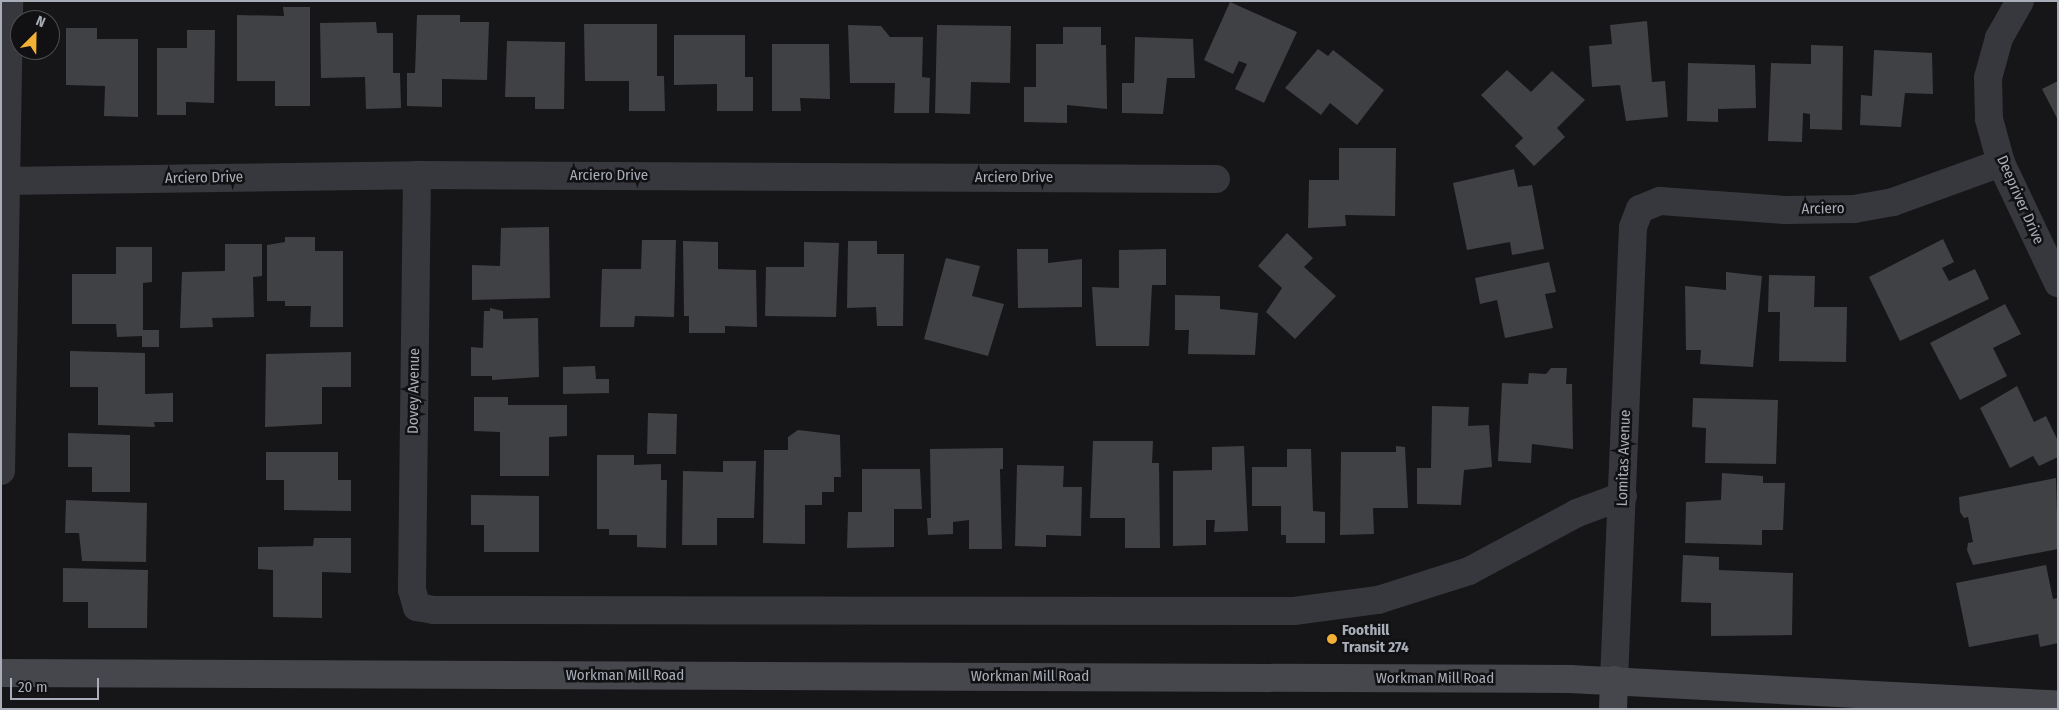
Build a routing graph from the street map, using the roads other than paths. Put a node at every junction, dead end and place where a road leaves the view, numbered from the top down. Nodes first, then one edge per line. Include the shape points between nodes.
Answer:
1 (9, 1) edge
2 (2020, 1) edge
3 (2001, 163) junction
4 (417, 175) junction
5 (1216, 179) dead end
6 (4, 181) edge
7 (1640, 209) joint
8 (2058, 283) edge
9 (1, 471) edge
10 (1623, 496) junction
11 (1, 673) edge
12 (1614, 680) junction
13 (2058, 705) edge
14 (1613, 709) edge

1 - 6 street
2 - 3 street, Deepriver Drive via 1999,38 1988,78 1989,118
3 - 7 street, Arciero via 1893,202 1854,208 1784,210 1660,201
3 - 8 street, Deepriver Drive
4 - 5 street, Arciero Drive
4 - 6 street, Arciero Drive
4 - 10 street, Dovey Avenue via 412,590 417,607 434,610 1294,611 1378,600 1469,571 1577,513
6 - 9 street
7 - 10 street, Lomitas Avenue via 1633,226
10 - 12 street, Lomitas Avenue
11 - 12 main road, Workman Mill Road
12 - 13 main road, Workman Mill Road
12 - 14 main road, Lomitas Avenue

